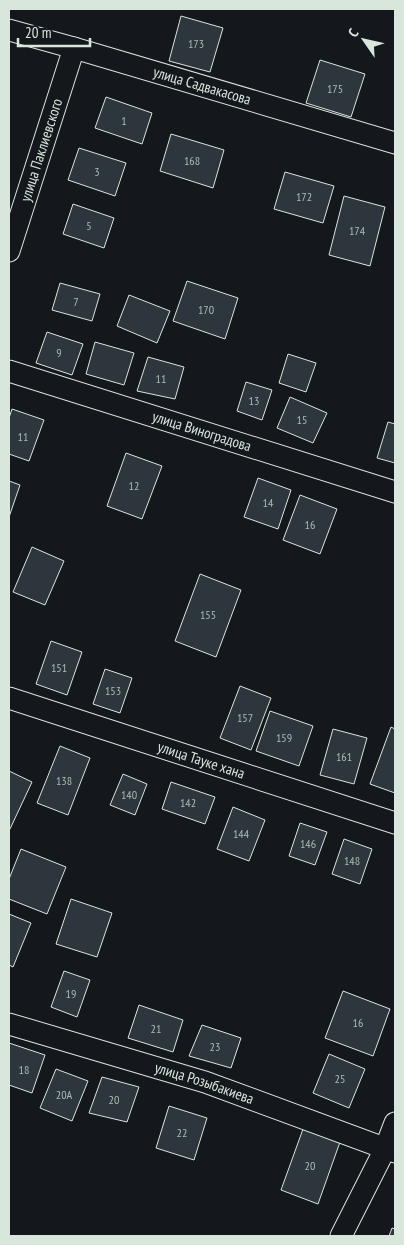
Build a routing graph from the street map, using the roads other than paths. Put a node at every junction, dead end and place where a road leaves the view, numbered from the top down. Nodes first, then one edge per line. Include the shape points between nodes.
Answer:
1 (9, 30) edge
2 (74, 48) junction
3 (395, 143) edge
4 (9, 250) edge
5 (9, 371) edge
6 (395, 492) edge
7 (9, 698) edge
8 (395, 823) edge
9 (9, 1024) edge
10 (395, 1123) edge
11 (390, 1150) edge
12 (341, 1236) edge

1 - 2 street, улица Садвакасова
2 - 3 street, улица Садвакасова
2 - 4 street, улица Паклиевского
5 - 6 street, улица Виноградова
7 - 8 street, улица Тауке хана
9 - 11 street, улица Розыбакиева via 205,1082
10 - 11 street
11 - 12 street

